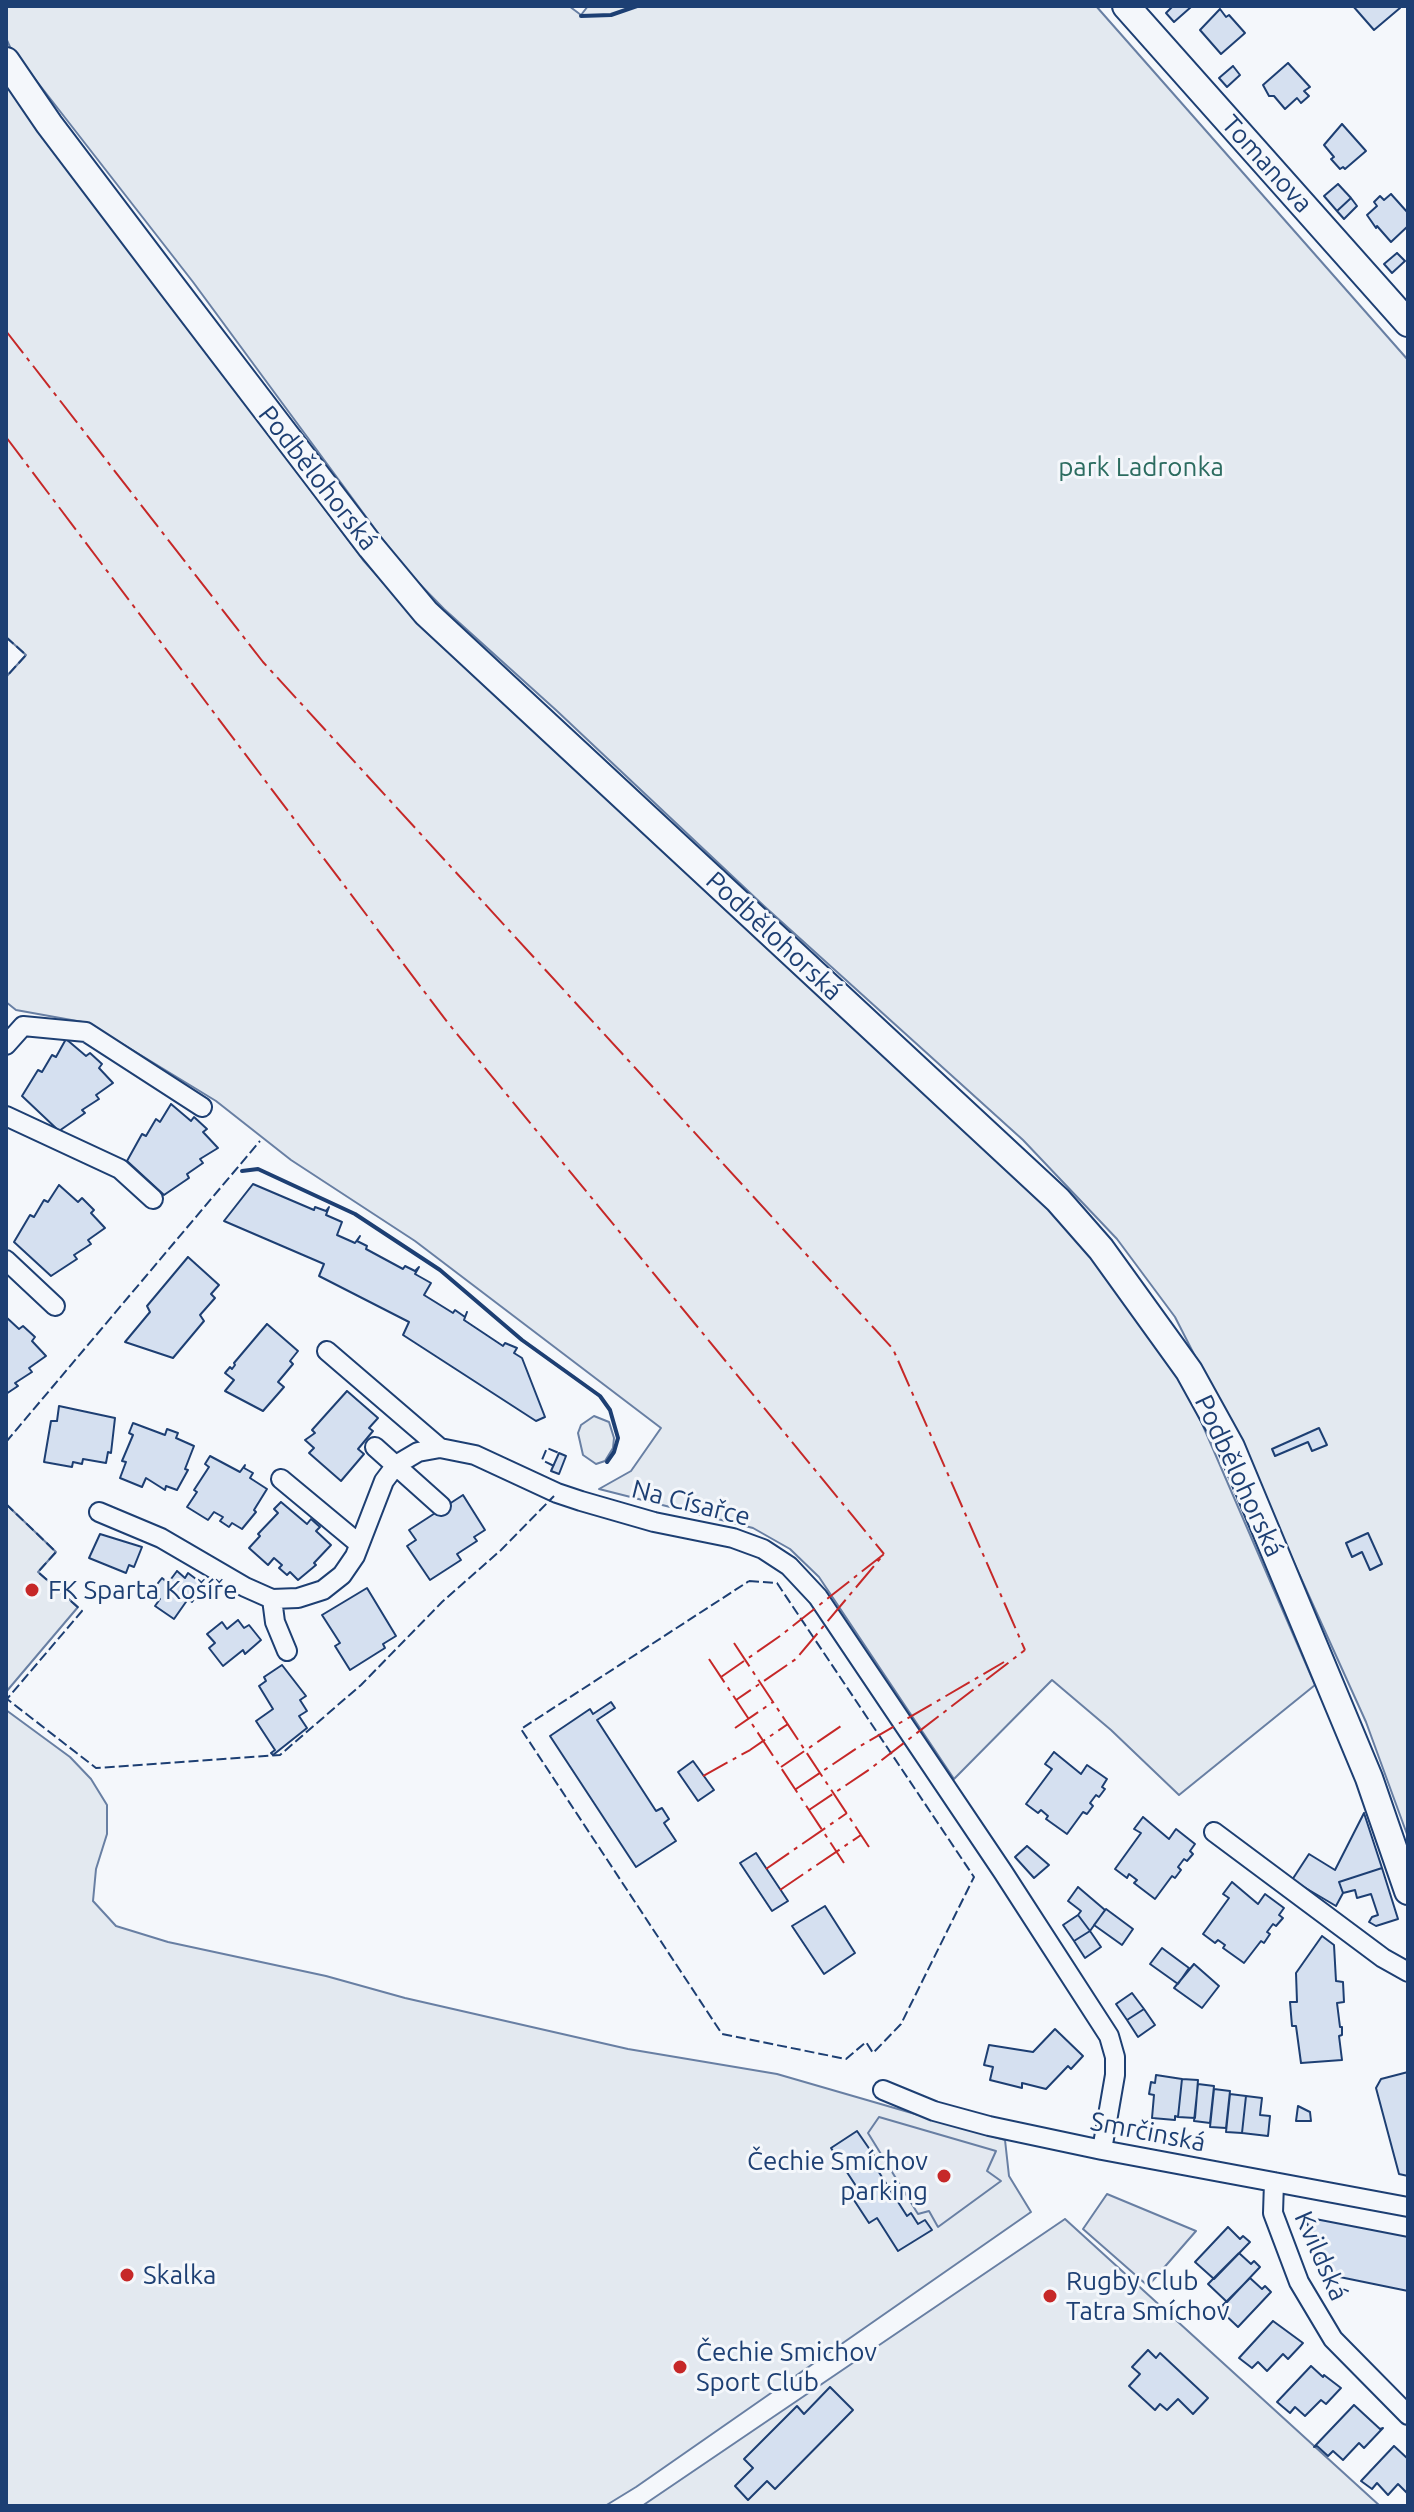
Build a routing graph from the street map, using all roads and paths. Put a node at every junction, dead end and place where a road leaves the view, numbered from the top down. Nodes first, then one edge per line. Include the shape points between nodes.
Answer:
1 (1126, 6) edge
2 (6, 61) edge
3 (1408, 323) edge
4 (7, 1043) edge
5 (202, 1107) dead end
6 (6, 1116) edge
7 (153, 1199) dead end
8 (6, 1260) edge
9 (55, 1306) dead end
10 (327, 1351) dead end
11 (375, 1447) dead end
12 (440, 1448) junction
13 (396, 1465) junction
14 (281, 1479) dead end
15 (441, 1506) dead end
16 (99, 1512) dead end
17 (358, 1543) junction
18 (272, 1599) junction
19 (287, 1651) dead end
20 (1214, 1832) dead end
21 (1408, 1891) edge
22 (1408, 1972) edge
23 (883, 2090) dead end
24 (1102, 2150) junction
25 (1274, 2182) junction
26 (1408, 2207) edge
27 (1408, 2415) edge

1 - 3 street, Tomanova
2 - 21 street, Podbělohorská via 190,310 426,613 1058,1200 1101,1249 1189,1371 1231,1447 1369,1778
4 - 5 street via 23,1026 86,1032
6 - 7 street via 120,1169
8 - 9 street
10 - 12 street
11 - 13 street
12 - 13 street via 418,1452
12 - 24 street, Na Císařce via 475,1455 603,1508 733,1538 789,1566 818,1597 1109,2036 1115,2075
13 - 15 street
13 - 17 street
14 - 17 street
16 - 18 street via 161,1538
17 - 18 street via 342,1575 323,1590
18 - 19 street
20 - 22 street
23 - 24 street, Smrčinská via 934,2111
24 - 25 street, Smrčinská
25 - 26 street, Smrčinská
25 - 27 street, Kvildská via 1273,2213 1299,2282 1333,2339

